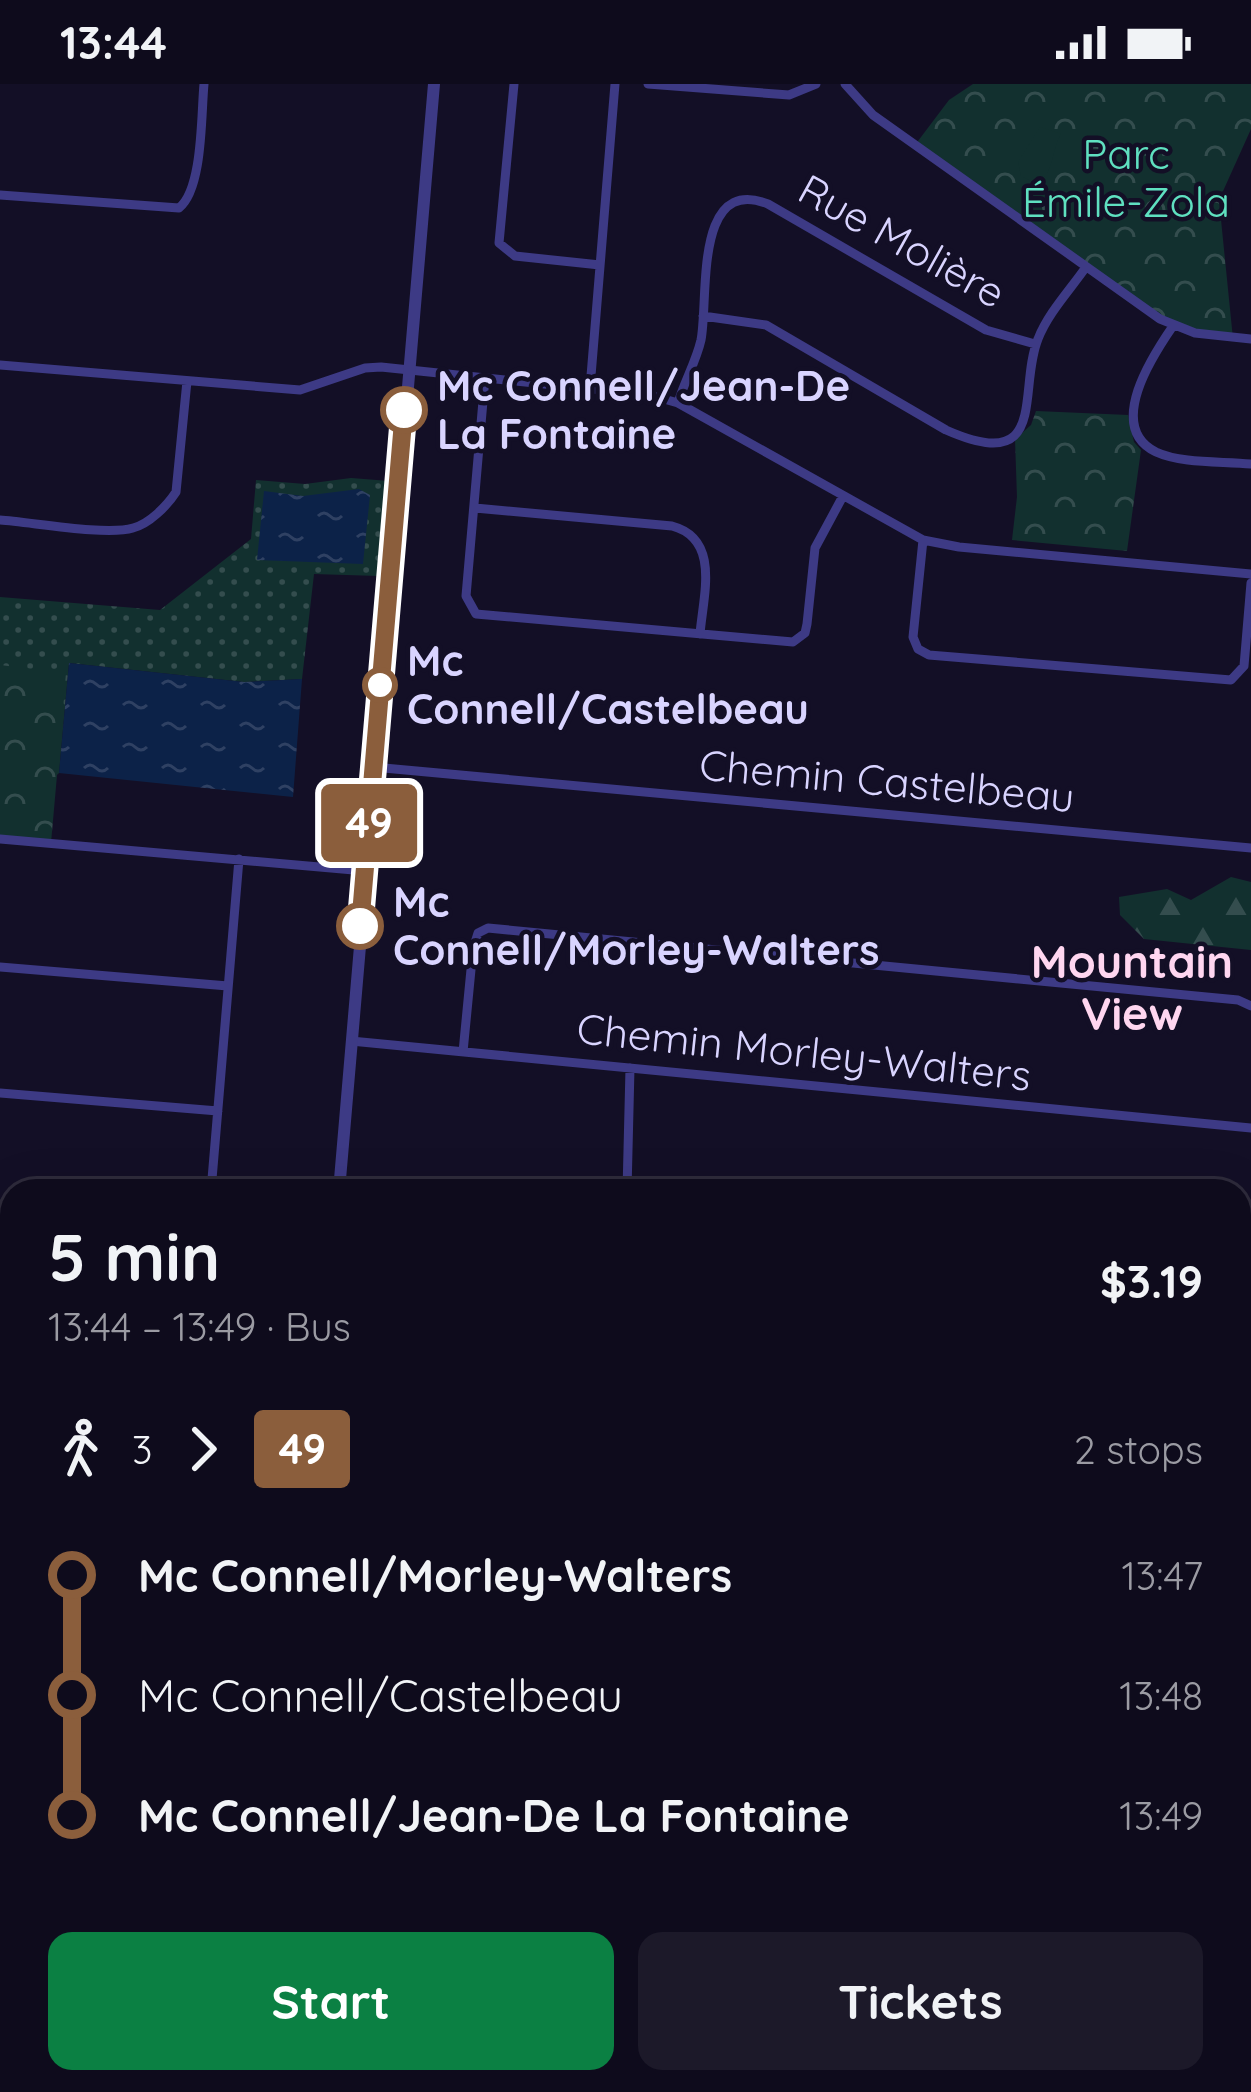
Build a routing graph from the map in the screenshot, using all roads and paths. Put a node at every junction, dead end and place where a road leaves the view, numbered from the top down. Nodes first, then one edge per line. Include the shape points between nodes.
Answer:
1 (204, 84) edge
2 (434, 84) edge
3 (514, 84) edge
4 (615, 84) edge
5 (648, 84) edge
6 (816, 84) edge
7 (845, 84) edge
8 (0, 195) edge
9 (600, 265) junction
10 (1086, 267) junction
11 (703, 316) junction
12 (1173, 326) junction
13 (1251, 339) edge
14 (1035, 344) junction
15 (0, 364) edge
16 (408, 371) junction
17 (484, 378) junction
18 (187, 381) junction
19 (590, 388) junction
20 (678, 404) junction
21 (1251, 464) edge
22 (843, 496) junction
23 (475, 508) junction
24 (0, 520) edge
25 (923, 539) junction
26 (1251, 578) edge
27 (700, 634) junction
28 (373, 767) junction
29 (0, 839) edge
30 (1251, 848) edge
31 (239, 859) junction
32 (364, 871) junction
33 (0, 967) edge
34 (228, 986) junction
35 (1251, 1006) edge
36 (351, 1041) junction
37 (463, 1052) junction
38 (630, 1068) junction
39 (0, 1093) edge
40 (218, 1111) junction
41 (1251, 1127) edge
42 (212, 1179) edge
43 (340, 1179) edge
44 (627, 1179) edge

1 - 8 street via 194,183 179,208
2 - 16 street
3 - 9 street via 502,250
4 - 9 street
5 - 6 street via 780,95
7 - 10 street via 873,115
9 - 19 street
10 - 12 street
10 - 14 street
11 - 14 street via 757,321 946,430 993,441 1010,438 1026,420
11 - 14 street, Rue Molière via 714,225 724,209 753,199 986,330
11 - 20 street, Rue Molière
12 - 13 street
12 - 21 street via 1140,379 1138,434 1169,456
15 - 18 street
16 - 17 street
16 - 18 street via 365,368 300,390
16 - 28 street
17 - 19 street
17 - 23 street
18 - 24 street via 168,505 141,525 116,530
19 - 20 street
20 - 22 street
22 - 25 street
22 - 27 street via 815,548 800,638
23 - 27 street via 689,532 705,558
23 - 27 street via 466,596 476,614
25 - 26 street
25 - 26 street via 913,637 929,655 1232,680 1244,666
28 - 30 street, Chemin Castelbeau
28 - 32 street
29 - 31 street
31 - 32 street
31 - 34 street
32 - 36 street
33 - 34 street
34 - 40 street
35 - 37 street via 488,928 473,949
36 - 37 street, Chemin Morley-Walters
36 - 43 street
37 - 38 street, Chemin Morley-Walters
38 - 41 street, Chemin Morley-Walters
38 - 44 street
39 - 40 street
40 - 42 street

